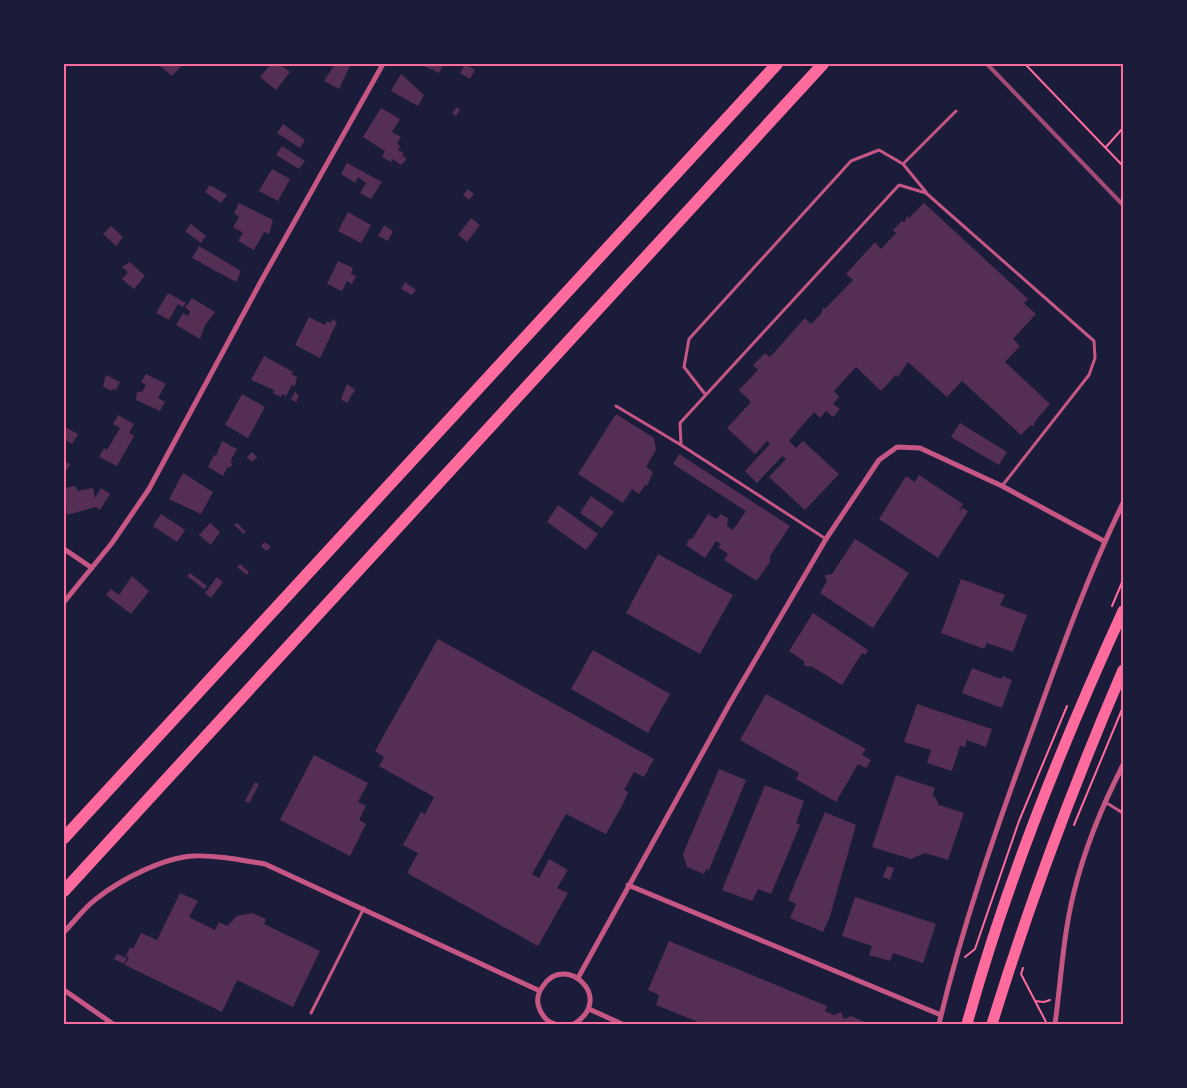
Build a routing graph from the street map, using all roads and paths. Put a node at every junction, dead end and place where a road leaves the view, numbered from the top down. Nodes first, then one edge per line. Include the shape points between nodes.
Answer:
1 (383, 64) edge
2 (777, 64) edge
3 (823, 64) edge
4 (1025, 64) edge
5 (956, 111) dead end
6 (1123, 128) edge
7 (1106, 147) junction
8 (904, 164) junction
9 (1123, 166) edge
10 (926, 193) junction
11 (705, 394) junction
12 (616, 406) dead end
13 (681, 445) junction
14 (1002, 486) junction
15 (1123, 502) edge
16 (826, 539) junction
17 (1104, 541) junction
18 (64, 549) edge
19 (92, 568) junction
20 (64, 602) edge
21 (1123, 611) edge
22 (1123, 670) edge
23 (1123, 707) edge
24 (1123, 764) edge
25 (1104, 801) junction
26 (1123, 813) edge
27 (1074, 825) dead end
28 (64, 838) edge
29 (628, 885) junction
30 (64, 891) edge
31 (364, 908) junction
32 (64, 932) edge
33 (1024, 965) dead end
34 (578, 978) junction
35 (64, 990) edge
36 (540, 990) junction
37 (1060, 991) junction
38 (1035, 1001) junction
39 (589, 1009) junction
40 (311, 1013) dead end
41 (941, 1015) junction
42 (113, 1024) edge
43 (552, 1024) edge
44 (574, 1024) edge
45 (622, 1024) edge
46 (938, 1024) edge
47 (967, 1024) edge
48 (992, 1024) edge
49 (1047, 1024) edge
50 (1055, 1024) edge

1 - 19 street via 148,489
2 - 28 highway
3 - 30 highway
4 - 7 path
5 - 8 lane
6 - 7 path
7 - 9 path
8 - 10 lane
8 - 11 lane via 879,150 851,161 689,339 684,367
10 - 11 lane via 899,184
10 - 14 lane via 1094,341 1095,358 1089,375
11 - 13 lane via 680,423
12 - 13 lane
13 - 16 lane
14 - 16 street via 920,448 897,447 879,460
14 - 17 street
15 - 17 street
16 - 29 street
17 - 41 street via 1000,818
18 - 19 street
19 - 20 street
21 - 47 highway via 1080,704 1030,834
22 - 48 highway via 1059,825
23 - 27 path
24 - 25 street
25 - 26 lane
25 - 37 street via 1085,851 1074,894
29 - 34 street
29 - 41 street
31 - 32 street via 265,864 222,856 191,856 163,862 95,899
31 - 36 street
31 - 40 lane
33 - 38 path via 1021,974
34 - 36 street via 568,974 556,975
34 - 39 street via 589,992
35 - 42 street
36 - 43 street via 538,1003 542,1014
37 - 38 path via 1044,1002
37 - 50 street
38 - 49 path
39 - 44 street via 583,1019
39 - 45 street
41 - 46 street

